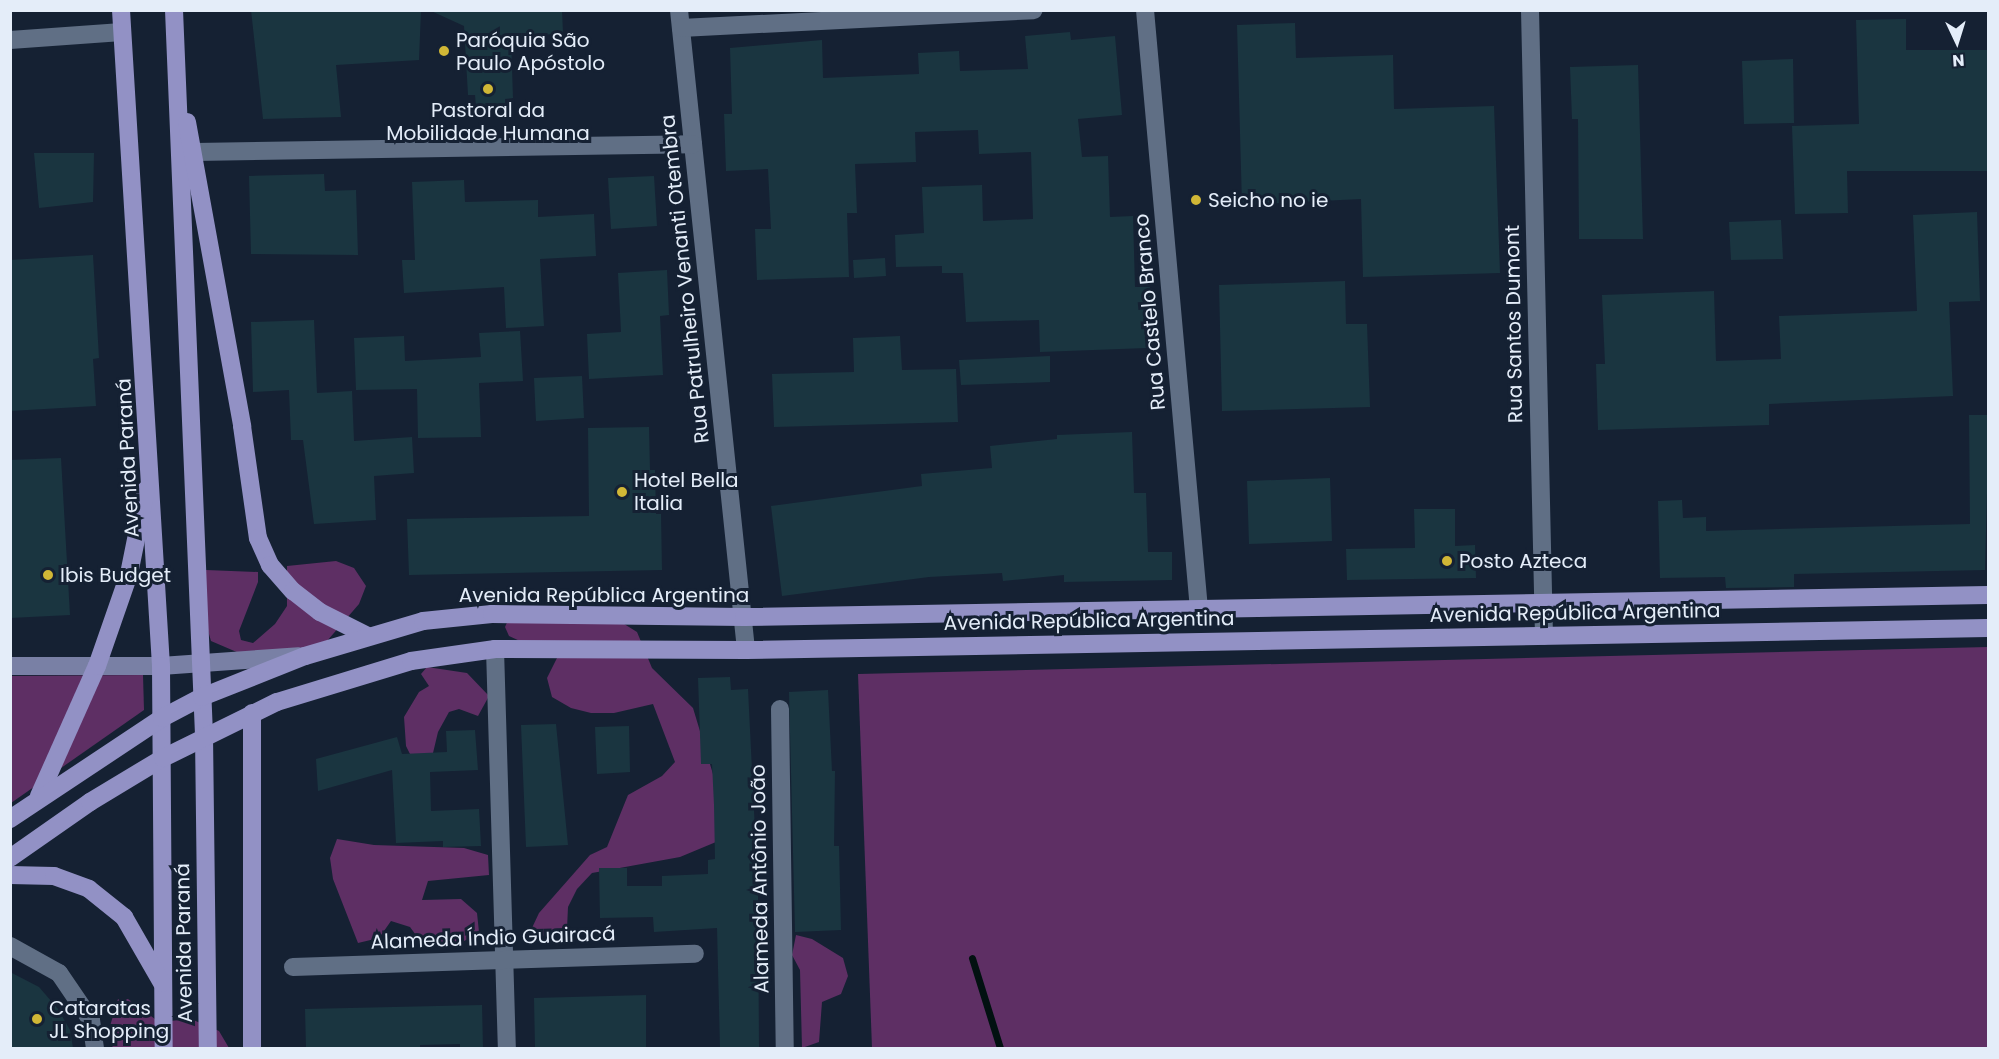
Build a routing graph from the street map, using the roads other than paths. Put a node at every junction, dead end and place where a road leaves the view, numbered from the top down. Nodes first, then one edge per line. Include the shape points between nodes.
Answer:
1 (121, 10) edge
2 (174, 10) edge
3 (1034, 10) edge
4 (1145, 10) edge
5 (1530, 10) edge
6 (680, 19) edge
7 (122, 32) junction
8 (10, 39) edge
9 (178, 90) junction
10 (693, 144) junction
11 (195, 152) junction
12 (152, 464) junction
13 (1989, 595) edge
14 (1543, 603) junction
15 (1200, 609) junction
16 (744, 617) junction
17 (1989, 628) edge
18 (368, 636) junction
19 (1544, 636) junction
20 (495, 649) junction
21 (746, 650) junction
22 (305, 656) junction
23 (200, 663) junction
24 (10, 666) edge
25 (98, 666) junction
26 (161, 666) junction
27 (202, 697) junction
28 (780, 709) dead end
29 (252, 713) junction
30 (162, 718) junction
31 (204, 736) junction
32 (163, 758) junction
33 (38, 798) junction
34 (10, 819) edge
35 (10, 858) edge
36 (10, 875) edge
37 (10, 946) edge
38 (695, 954) dead end
39 (504, 962) junction
40 (293, 967) dead end
41 (164, 987) junction
42 (95, 1048) edge
43 (164, 1048) edge
44 (208, 1048) edge
45 (252, 1048) edge
46 (507, 1048) edge
47 (785, 1048) edge

1 - 7 main road, Avenida Paraná
2 - 9 main road, Avenida Paraná
3 - 6 street
4 - 15 street, Rua Castelo Branco
5 - 14 street, Rua Santos Dumont
6 - 10 street, Rua Patrulheiro Venanti Otembra
7 - 8 street
7 - 12 main road, Avenida Paraná
9 - 11 main road
9 - 23 main road, Avenida Paraná
10 - 11 street
10 - 16 street, Rua Patrulheiro Venanti Otembra
11 - 18 main road via 258,538 270,565 293,591 320,612
12 - 25 main road via 129,574
12 - 26 main road, Avenida Paraná
13 - 14 main road, Avenida República Argentina
14 - 15 main road, Avenida República Argentina
14 - 19 street, Rua Santos Dumont
15 - 16 main road, Avenida República Argentina
16 - 18 main road, Avenida República Argentina via 492,614 423,621
16 - 21 street, Rua Patrulheiro Venanti Otembra
17 - 19 main road, Avenida República Argentina
18 - 22 main road, Avenida República Argentina
19 - 21 main road, Avenida República Argentina
20 - 21 main road, Avenida República Argentina
20 - 29 main road, Avenida República Argentina via 411,661 333,683
20 - 39 street
22 - 23 main road, Avenida República Argentina
22 - 27 main road, Avenida República Argentina
23 - 26 main road, Avenida República Argentina
23 - 27 main road, Avenida Paraná
24 - 25 main road, Avenida República Argentina
25 - 26 main road, Avenida República Argentina
25 - 33 main road
26 - 30 main road, Avenida Paraná
27 - 30 main road, Avenida República Argentina
27 - 31 main road, Avenida Paraná
28 - 47 street, Alameda Antônio João
29 - 31 main road, Avenida República Argentina
29 - 45 main road
30 - 32 main road, Avenida Paraná
30 - 33 main road, Avenida República Argentina
31 - 32 main road, Avenida República Argentina
31 - 44 main road, Avenida Paraná
32 - 35 main road, Avenida República Argentina via 90,802
32 - 41 main road, Avenida Paraná
33 - 34 main road, Avenida República Argentina
36 - 41 main road via 54,876 89,889 124,917
37 - 42 street via 59,973 91,1020
38 - 39 street, Alameda Índio Guairacá
39 - 40 street, Alameda Índio Guairacá
39 - 46 street
41 - 43 main road, Avenida Paraná

